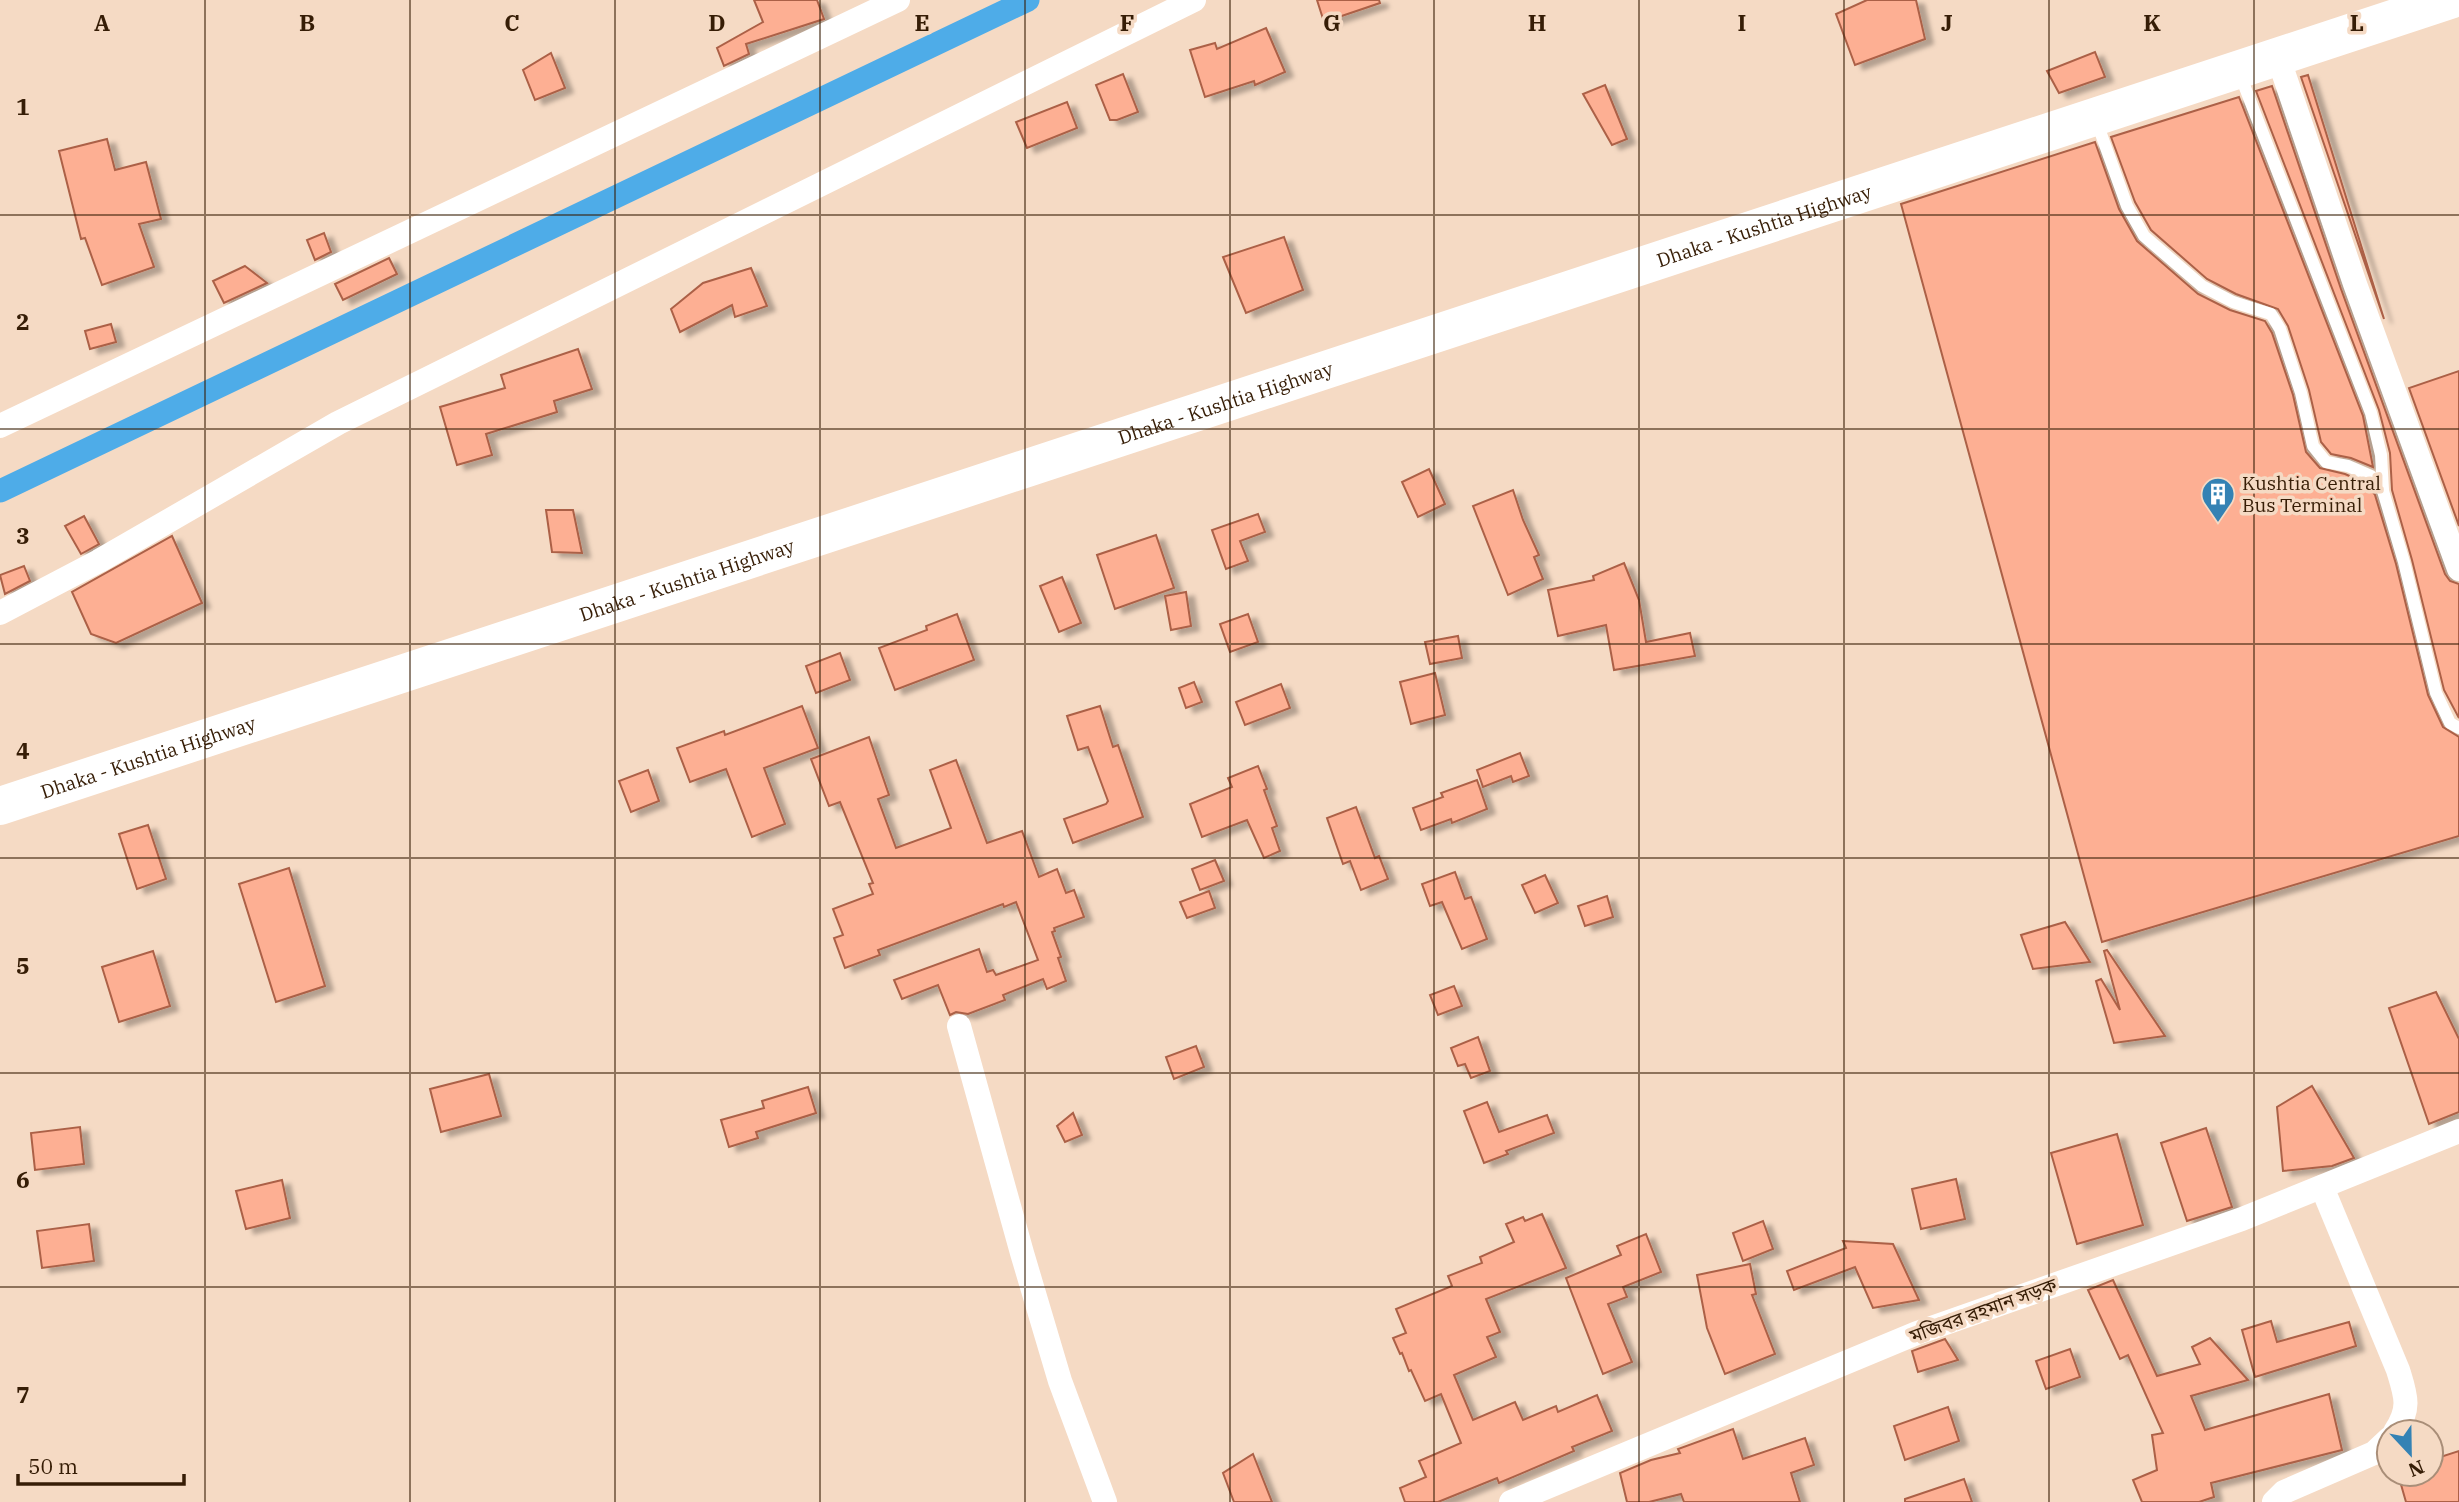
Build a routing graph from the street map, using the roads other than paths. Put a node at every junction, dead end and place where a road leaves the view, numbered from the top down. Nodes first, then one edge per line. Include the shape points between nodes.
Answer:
1 (898, 0) edge
2 (1194, 0) edge
3 (2450, 0) edge
4 (2278, 57) junction
5 (2238, 70) junction
6 (2095, 117) junction
7 (0, 426) edge
8 (2383, 491) junction
9 (2459, 569) edge
10 (0, 613) edge
11 (2459, 728) edge
12 (0, 806) edge
13 (959, 1026) dead end
14 (2459, 1131) edge
15 (2322, 1187) junction
16 (2404, 1418) edge
17 (2375, 1452) edge
18 (1105, 1502) edge
19 (1511, 1502) edge
20 (2274, 1502) edge

1 - 7 street
2 - 10 street via 338,423
3 - 4 main road, Dhaka - Kushtia Highway
4 - 5 main road, Dhaka - Kushtia Highway
4 - 9 street
5 - 6 main road, Dhaka - Kushtia Highway
5 - 8 lane via 2371,413
6 - 8 lane via 2127,206 2144,236 2202,286 2271,314 2301,393 2313,446 2326,462 2371,477
6 - 12 main road, Dhaka - Kushtia Highway
8 - 11 lane via 2436,693 2451,723
13 - 18 street via 1060,1381
14 - 15 street, মজিবর রহমান সড়ক
15 - 16 street via 2398,1370 2407,1398
15 - 19 street, মজিবর রহমান সড়ক via 1917,1333
17 - 20 street via 2284,1492

